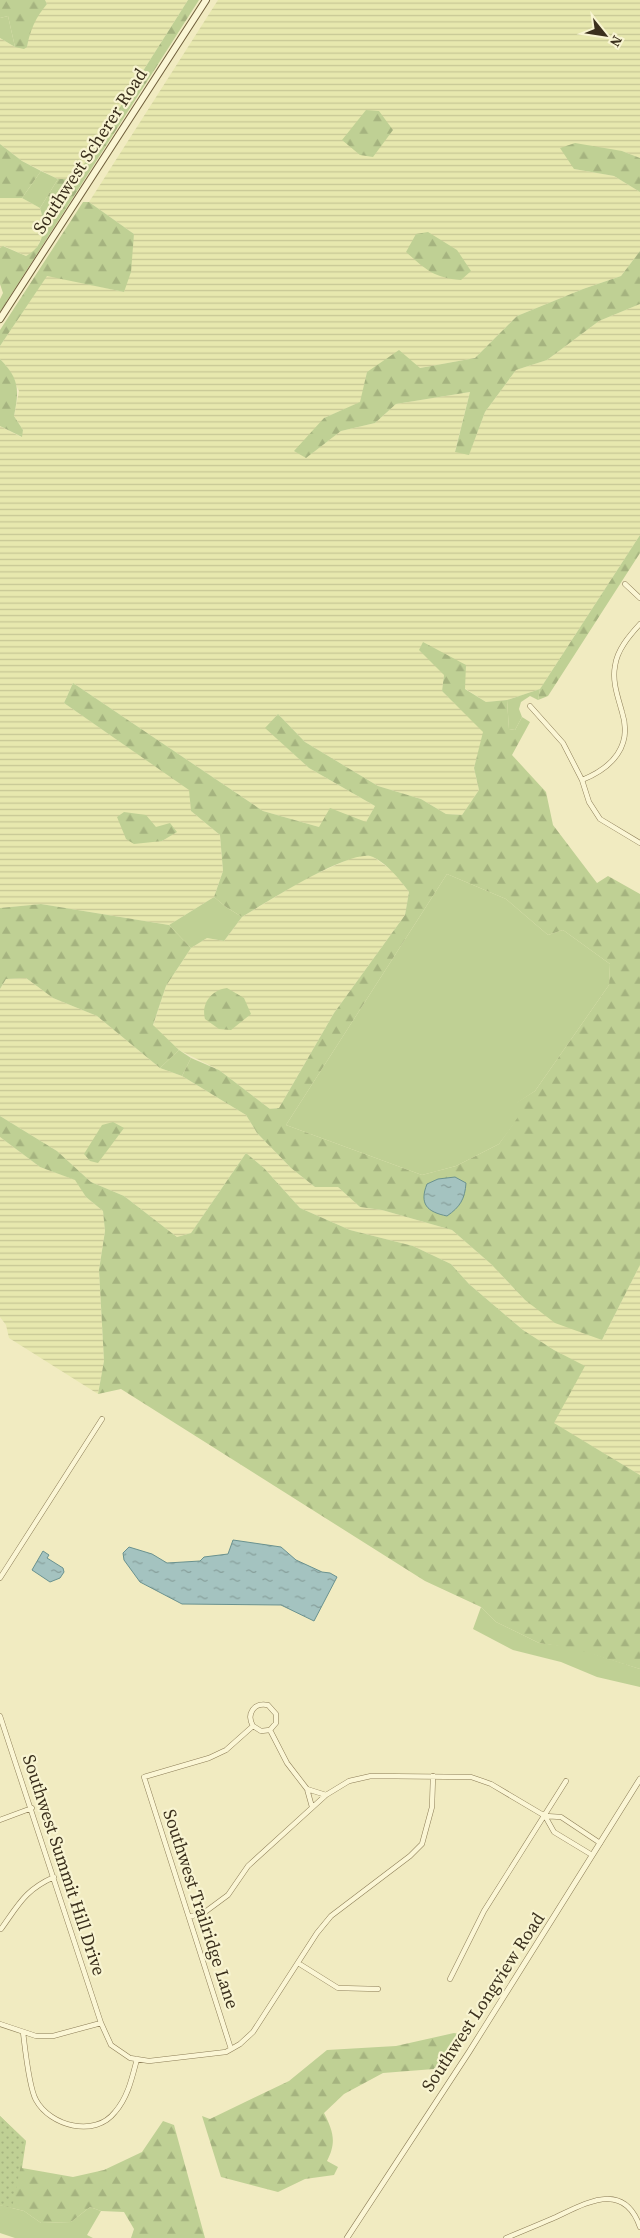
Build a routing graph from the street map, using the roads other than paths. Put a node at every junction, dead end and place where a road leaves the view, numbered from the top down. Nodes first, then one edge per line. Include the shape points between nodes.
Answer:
1 (206, 0) edge
2 (0, 319) edge
3 (625, 584) dead end
4 (640, 598) edge
5 (640, 624) edge
6 (530, 706) dead end
7 (582, 780) junction
8 (640, 843) edge
9 (102, 1419) dead end
10 (0, 1578) edge
11 (0, 1716) edge
12 (253, 1726) junction
13 (270, 1730) junction
14 (6, 1735) junction
15 (0, 1736) edge
16 (433, 1776) junction
17 (640, 1779) edge
18 (566, 1781) dead end
19 (307, 1789) junction
20 (326, 1795) junction
21 (312, 1807) junction
22 (32, 1808) junction
23 (546, 1816) junction
24 (0, 1820) edge
25 (600, 1843) junction
26 (592, 1855) junction
27 (54, 1877) junction
28 (189, 1917) junction
29 (1, 1929) edge
30 (298, 1963) junction
31 (450, 1979) dead end
32 (378, 1989) dead end
33 (101, 2023) junction
34 (0, 2024) edge
35 (23, 2032) junction
36 (231, 2050) junction
37 (138, 2059) junction
38 (640, 2227) edge
39 (512, 2237) edge
40 (346, 2238) edge
41 (506, 2238) edge

1 - 2 main road, Southwest Scherer Road
3 - 4 street
5 - 7 street via 621,648 615,666 618,699 626,725 625,739 610,765
6 - 7 street via 563,743
7 - 8 street via 589,802 600,819
9 - 10 street
11 - 14 street, Southwest Summit Hill Drive
12 - 13 street via 261,1731
12 - 13 street via 250,1714 259,1705 268,1705 276,1714 276,1723
12 - 28 street, Southwest Trailridge Lane via 226,1750 209,1758 144,1776
13 - 19 street via 287,1763
14 - 15 street
14 - 22 street, Southwest Summit Hill Drive
16 - 20 street via 371,1776 348,1781
16 - 23 street via 471,1777 490,1784
16 - 30 street via 429,1826 422,1844 331,1916
17 - 25 street, Southwest Longview Road
18 - 23 street
19 - 20 street
19 - 21 street
20 - 21 street
21 - 28 street via 248,1866 228,1895 205,1912
22 - 24 street
22 - 27 street, Southwest Summit Hill Drive
23 - 25 street via 561,1817
23 - 26 street via 554,1832
23 - 31 street via 484,1911
25 - 26 street, Southwest Longview Road
26 - 40 street, Southwest Longview Road via 469,2052
27 - 29 street via 36,1885
27 - 33 street, Southwest Summit Hill Drive
28 - 36 street, Southwest Trailridge Lane
30 - 32 street via 338,1988
30 - 36 street via 253,2032
33 - 35 street via 53,2036
33 - 37 street, Southwest Summit Hill Drive via 111,2045 130,2058
34 - 35 street
35 - 37 street via 35,2100 49,2115 66,2124 86,2127 114,2114 125,2099
36 - 37 street via 149,2061
38 - 39 street via 627,2206 608,2198 589,2200
39 - 41 street

